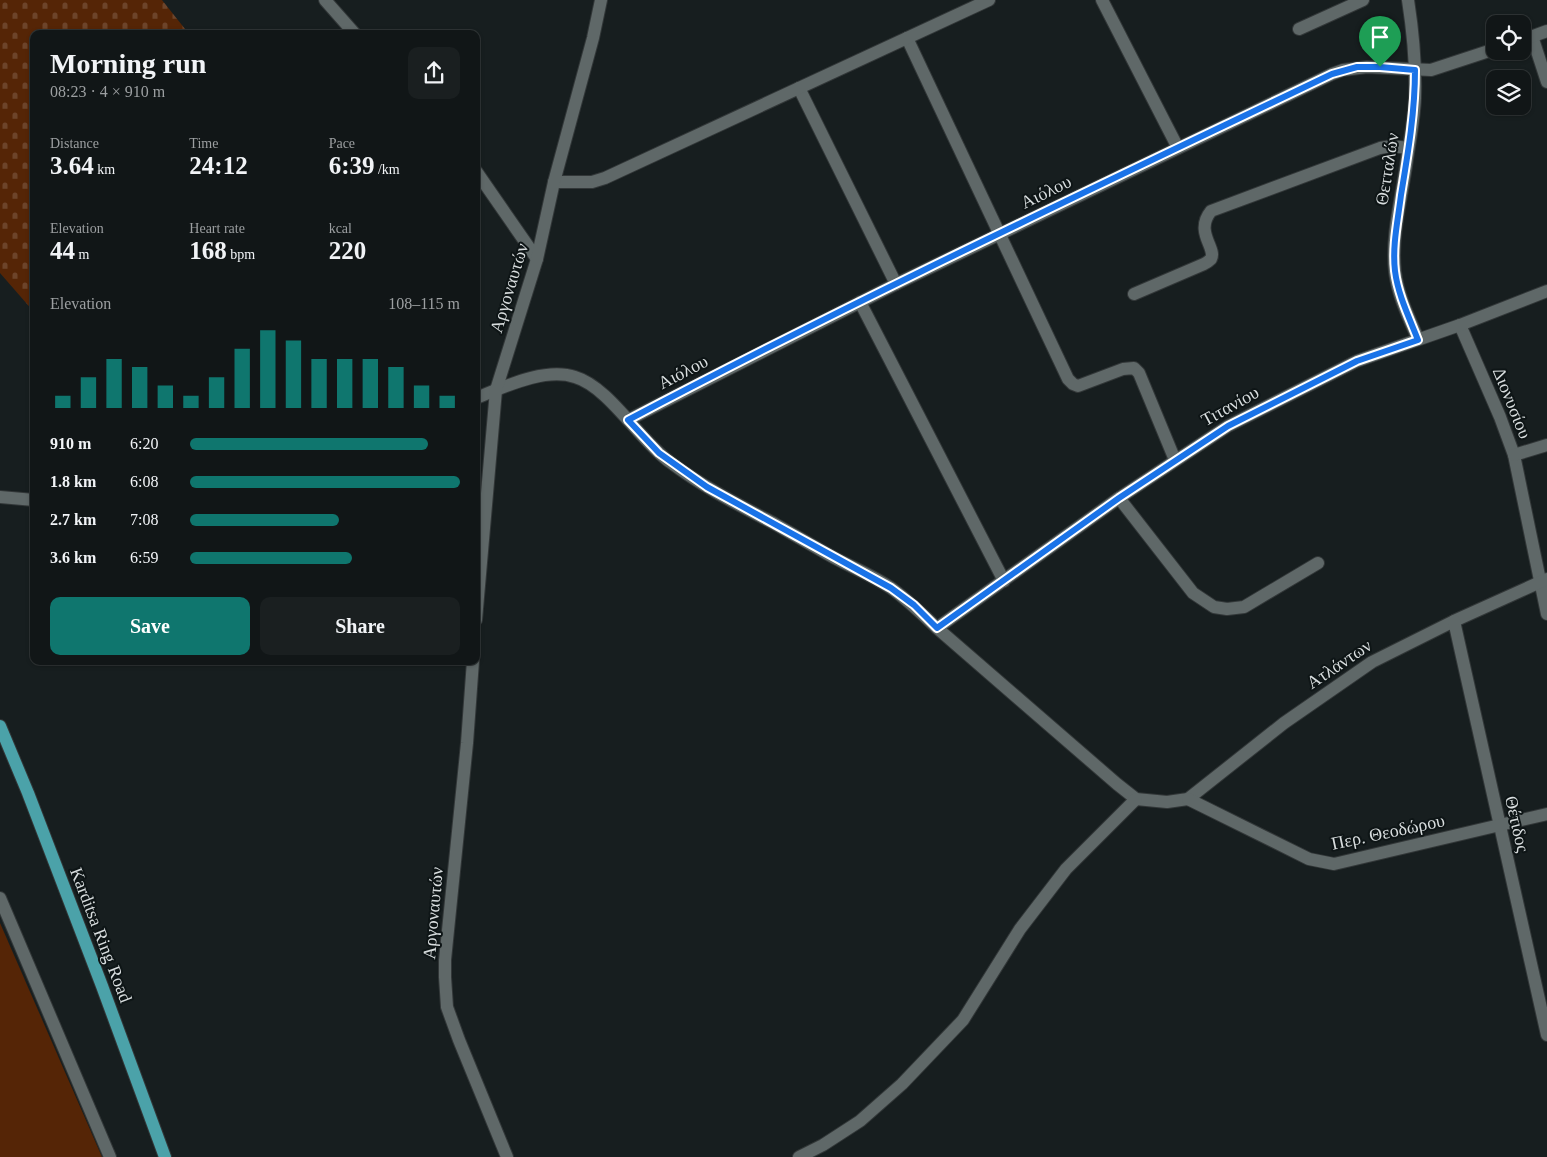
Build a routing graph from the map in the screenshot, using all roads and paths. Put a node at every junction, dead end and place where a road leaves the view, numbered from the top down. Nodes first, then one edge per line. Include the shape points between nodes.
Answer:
1 (325, 0) edge
2 (602, 0) edge
3 (989, 0) edge
4 (1102, 0) edge
5 (1363, 0) edge
6 (1408, 0) edge
7 (1299, 29) dead end
8 (351, 30) edge
9 (1547, 31) edge
10 (1531, 37) edge
11 (907, 38) junction
12 (1531, 47) edge
13 (1486, 52) edge
14 (1415, 70) junction
15 (1547, 82) edge
16 (799, 88) junction
17 (1178, 148) junction
18 (1408, 148) junction
19 (480, 177) edge
20 (554, 182) junction
21 (1000, 233) junction
22 (537, 259) junction
23 (896, 284) junction
24 (1547, 291) edge
25 (1134, 294) dead end
26 (860, 302) junction
27 (1460, 325) junction
28 (1418, 340) junction
29 (496, 390) junction
30 (480, 396) edge
31 (628, 420) junction
32 (1547, 445) edge
33 (1514, 455) junction
34 (1175, 460) junction
35 (0, 497) edge
36 (1119, 498) junction
37 (30, 500) edge
38 (1318, 563) dead end
39 (480, 574) edge
40 (1544, 580) edge
41 (1004, 581) junction
42 (1547, 614) edge
43 (1454, 621) junction
44 (937, 628) junction
45 (473, 665) edge
46 (0, 726) edge
47 (1136, 799) junction
48 (1188, 799) junction
49 (1547, 814) edge
50 (1499, 826) junction
51 (0, 898) edge
52 (1547, 1035) edge
53 (110, 1157) edge
54 (165, 1157) edge
55 (507, 1157) edge
56 (799, 1157) edge

1 - 8 street
2 - 20 street, Αργοναυτών
3 - 11 street
4 - 17 street
5 - 7 street
6 - 14 street, Θετταλών
9 - 10 street
11 - 16 street
11 - 21 street
12 - 15 street
13 - 14 street, Αιόλου via 1431,70
14 - 17 street, Αιόλου via 1367,67 1343,70
14 - 18 street, Θετταλών via 1415,98
16 - 20 street via 605,178 592,182
16 - 23 street
17 - 21 street, Αιόλου
18 - 25 street via 1380,148 1211,211 1204,230 1212,254 1209,261
18 - 28 street, Θετταλών via 1394,257 1401,297
19 - 22 street
20 - 22 street, Αργοναυτών
21 - 23 street, Αιόλου
21 - 34 street via 1070,382 1078,386 1134,368 1139,373
22 - 29 street, Αργοναυτών
23 - 26 street, Αιόλου
24 - 27 street, Τιτανίου
26 - 31 street, Αιόλου
26 - 41 street
27 - 28 street, Τιτανίου
27 - 33 street, Διονυσίου
28 - 34 street, Τιτανίου via 1363,358 1308,385 1228,426
29 - 30 street
29 - 31 street via 540,376 574,376 594,387
29 - 39 street, Αργοναυτών
31 - 44 street via 659,453 684,472 891,588
32 - 33 street
33 - 40 street, Διονυσίου
34 - 36 street, Τιτανίου
35 - 37 street
36 - 38 street via 1194,593 1214,607 1244,607
36 - 41 street, Τιτανίου
40 - 42 street, Διονυσίου
40 - 43 street, Ατλάντων
41 - 44 street, Τιτανίου
43 - 48 street, Ατλάντων via 1364,666
43 - 50 street, Θέτιδος
44 - 47 street
45 - 55 street, Αργοναυτών via 445,960 446,998 459,1040
46 - 54 main road, Karditsa Ring Road via 99,977
47 - 48 street, Ατλάντων via 1167,802
47 - 56 street via 1060,876 1020,929 963,1020 902,1084 860,1121 823,1146
48 - 50 street, Περ. Θεοδώρου via 1309,859 1334,864
49 - 50 street, Περ. Θεοδώρου
50 - 52 street, Θέτιδος
51 - 53 street

